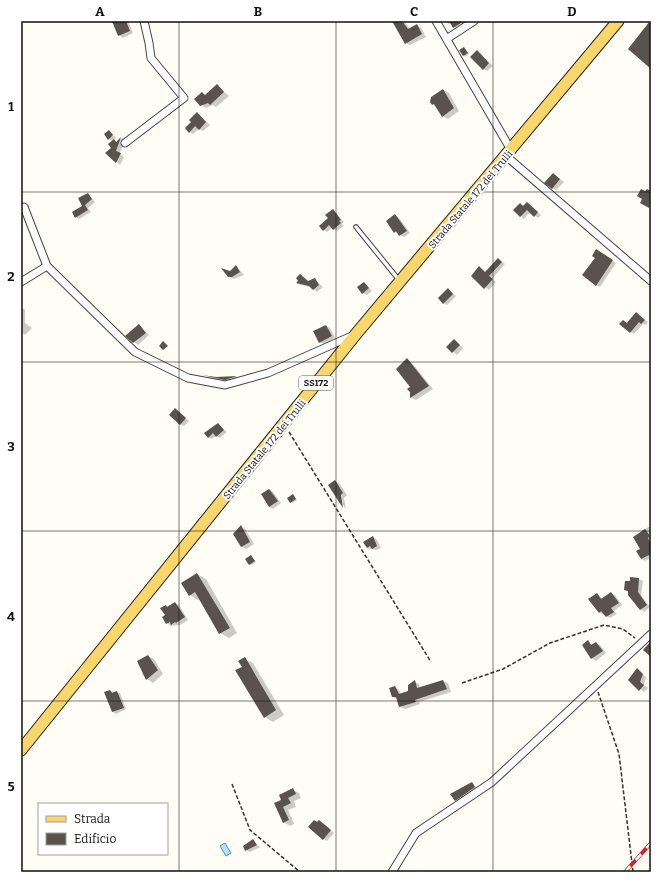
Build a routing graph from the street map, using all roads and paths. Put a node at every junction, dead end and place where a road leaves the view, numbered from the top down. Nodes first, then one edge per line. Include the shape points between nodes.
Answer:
1 (144, 21) edge
2 (436, 21) edge
3 (474, 21) edge
4 (618, 21) edge
5 (448, 38) junction
6 (125, 143) dead end
7 (509, 153) junction
8 (24, 207) dead end
9 (356, 227) dead end
10 (47, 266) junction
11 (651, 281) edge
12 (21, 282) edge
13 (401, 282) junction
14 (356, 334) junction
15 (284, 423) junction
16 (651, 634) edge
17 (642, 643) junction
18 (431, 662) dead end
19 (462, 682) dead end
20 (596, 687) junction
21 (21, 750) edge
22 (232, 784) dead end
23 (300, 872) edge
24 (392, 872) edge
25 (633, 872) edge

1 - 6 street via 150,58 184,98
2 - 5 street
3 - 5 street
4 - 7 main road, Strada Statale 172 dei Trulli / SS172
5 - 7 street
7 - 11 street
7 - 13 main road, Strada Statale 172 dei Trulli / SS172
8 - 10 street
9 - 13 lane
10 - 12 street
10 - 14 street via 135,352 188,378 225,385 268,373
13 - 14 main road, Strada Statale 172 dei Trulli / SS172
14 - 15 main road, Strada Statale 172 dei Trulli / SS172
15 - 18 path
15 - 21 main road, Strada Statale 172 dei Trulli / SS172
16 - 17 street
17 - 19 path via 623,629 604,625 550,643 503,669
17 - 20 street
20 - 24 street via 492,782 416,833
20 - 25 path via 619,754
22 - 23 path via 250,830

